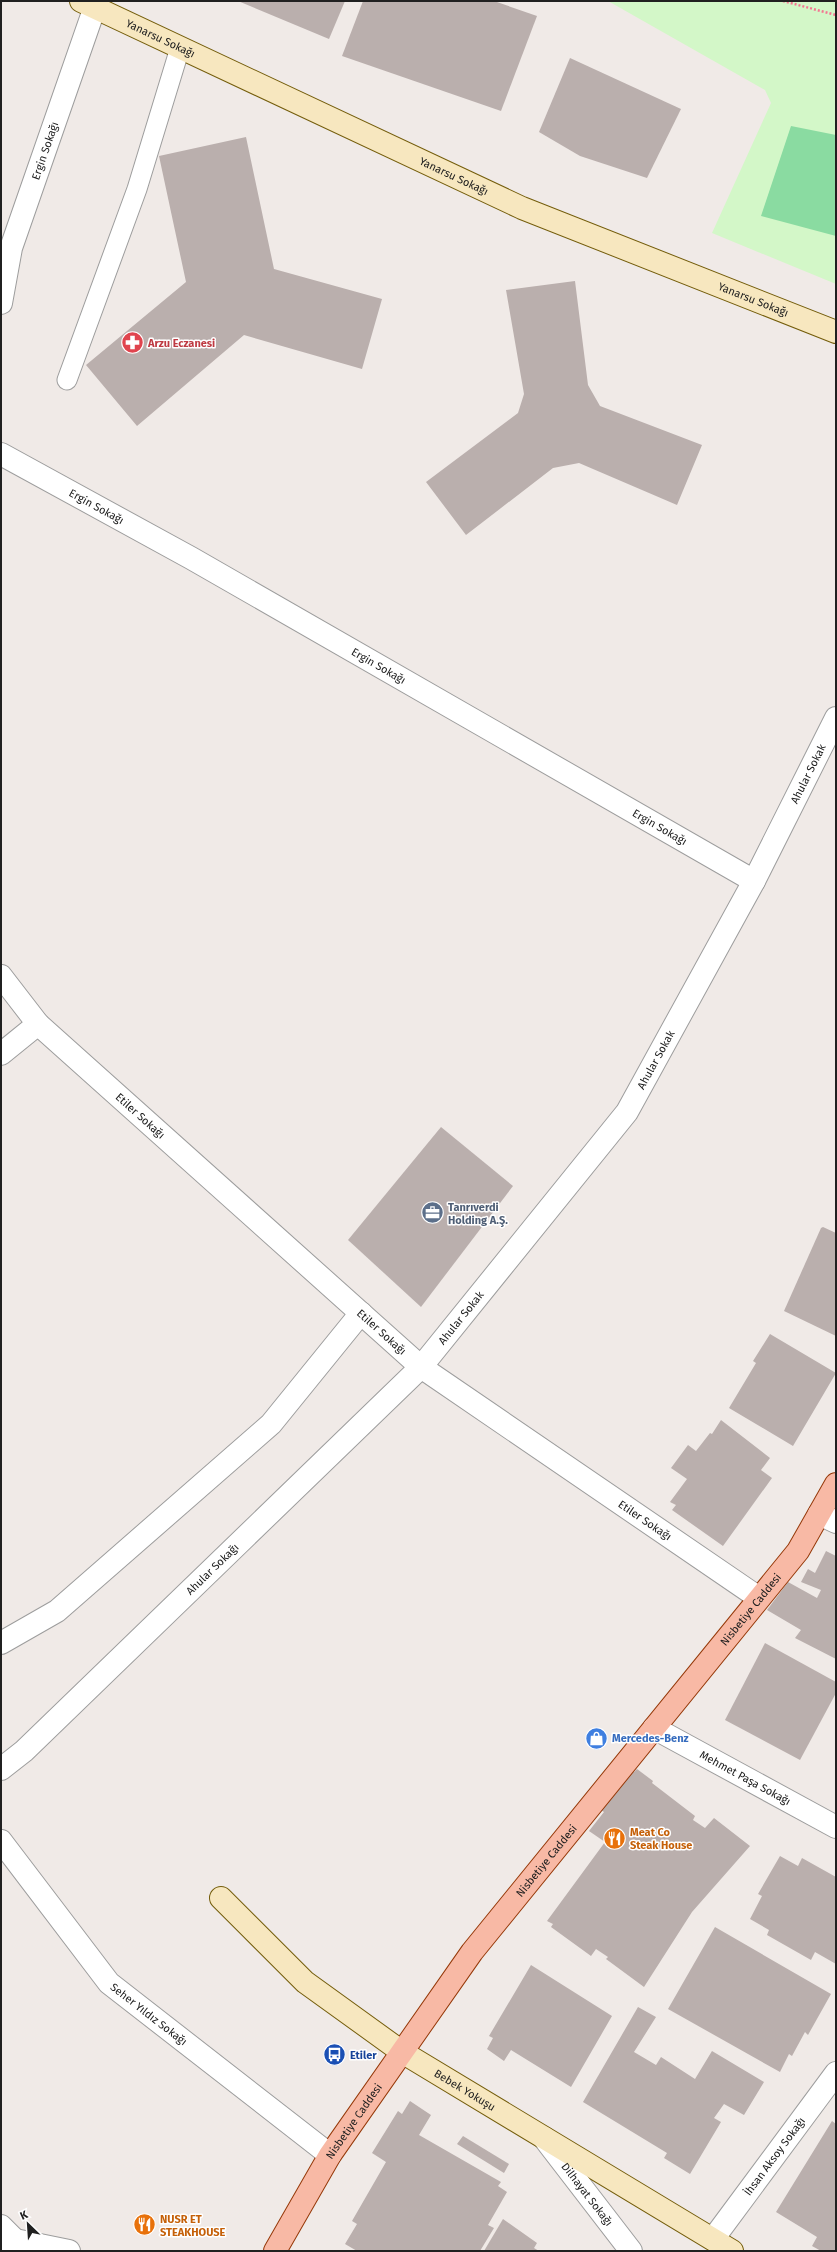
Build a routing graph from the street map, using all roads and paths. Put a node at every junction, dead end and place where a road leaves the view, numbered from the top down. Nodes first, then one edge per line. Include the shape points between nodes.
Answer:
1 (783, 1) edge
2 (91, 3) edge
3 (836, 15) edge
4 (180, 48) junction
5 (1, 303) edge
6 (836, 332) edge
7 (67, 380) dead end
8 (1, 454) edge
9 (836, 718) edge
10 (754, 882) junction
11 (1, 976) edge
12 (38, 1024) junction
13 (1, 1054) edge
14 (361, 1313) junction
15 (421, 1367) junction
16 (836, 1484) edge
17 (828, 1518) edge
18 (759, 1598) junction
19 (1, 1643) edge
20 (654, 1728) junction
21 (1, 1769) edge
22 (836, 1827) edge
23 (1, 1841) edge
24 (221, 1898) dead end
25 (402, 2052) junction
26 (836, 2073) edge
27 (543, 2137) junction
28 (330, 2155) junction
29 (8, 2239) edge
30 (713, 2239) junction
31 (69, 2251) edge
32 (275, 2251) edge
33 (631, 2251) edge
34 (732, 2251) edge

1 - 3 path
2 - 4 street, Yanarsu Sokağı
2 - 5 street, Ergin Sokağı via 11,248
4 - 6 street, Yanarsu Sokağı via 522,208
4 - 7 lane via 137,189
8 - 10 street, Ergin Sokağı via 192,558
9 - 10 street, Ahular Sokak
10 - 15 street, Ahular Sokak via 627,1112
11 - 12 street, Etiler Sokağı
12 - 13 street
12 - 14 street, Etiler Sokağı
14 - 15 street, Etiler Sokağı
14 - 19 street via 271,1424 57,1611
15 - 18 street, Etiler Sokağı
15 - 21 street, Ahular Sokağı via 24,1751
16 - 17 main road, Nisbetiye Caddesi
17 - 18 main road, Nisbetiye Caddesi
18 - 20 main road, Nisbetiye Caddesi
20 - 22 street, Mehmet Paşa Sokağı
20 - 25 main road, Nisbetiye Caddesi via 472,1952
23 - 28 street, Seher Yıldız Sokağı via 109,1983
24 - 25 street, Bebek Yokuşu via 305,1982
25 - 27 street, Bebek Yokuşu
25 - 28 main road, Nisbetiye Caddesi
26 - 30 street, İhsan Aksoy Sokağı
27 - 30 street, Bebek Yokuşu
27 - 33 street, Dilhayat Sokağı
28 - 32 main road, Nisbetiye Caddesi
29 - 31 street
30 - 34 street, Bebek Yokuşu

